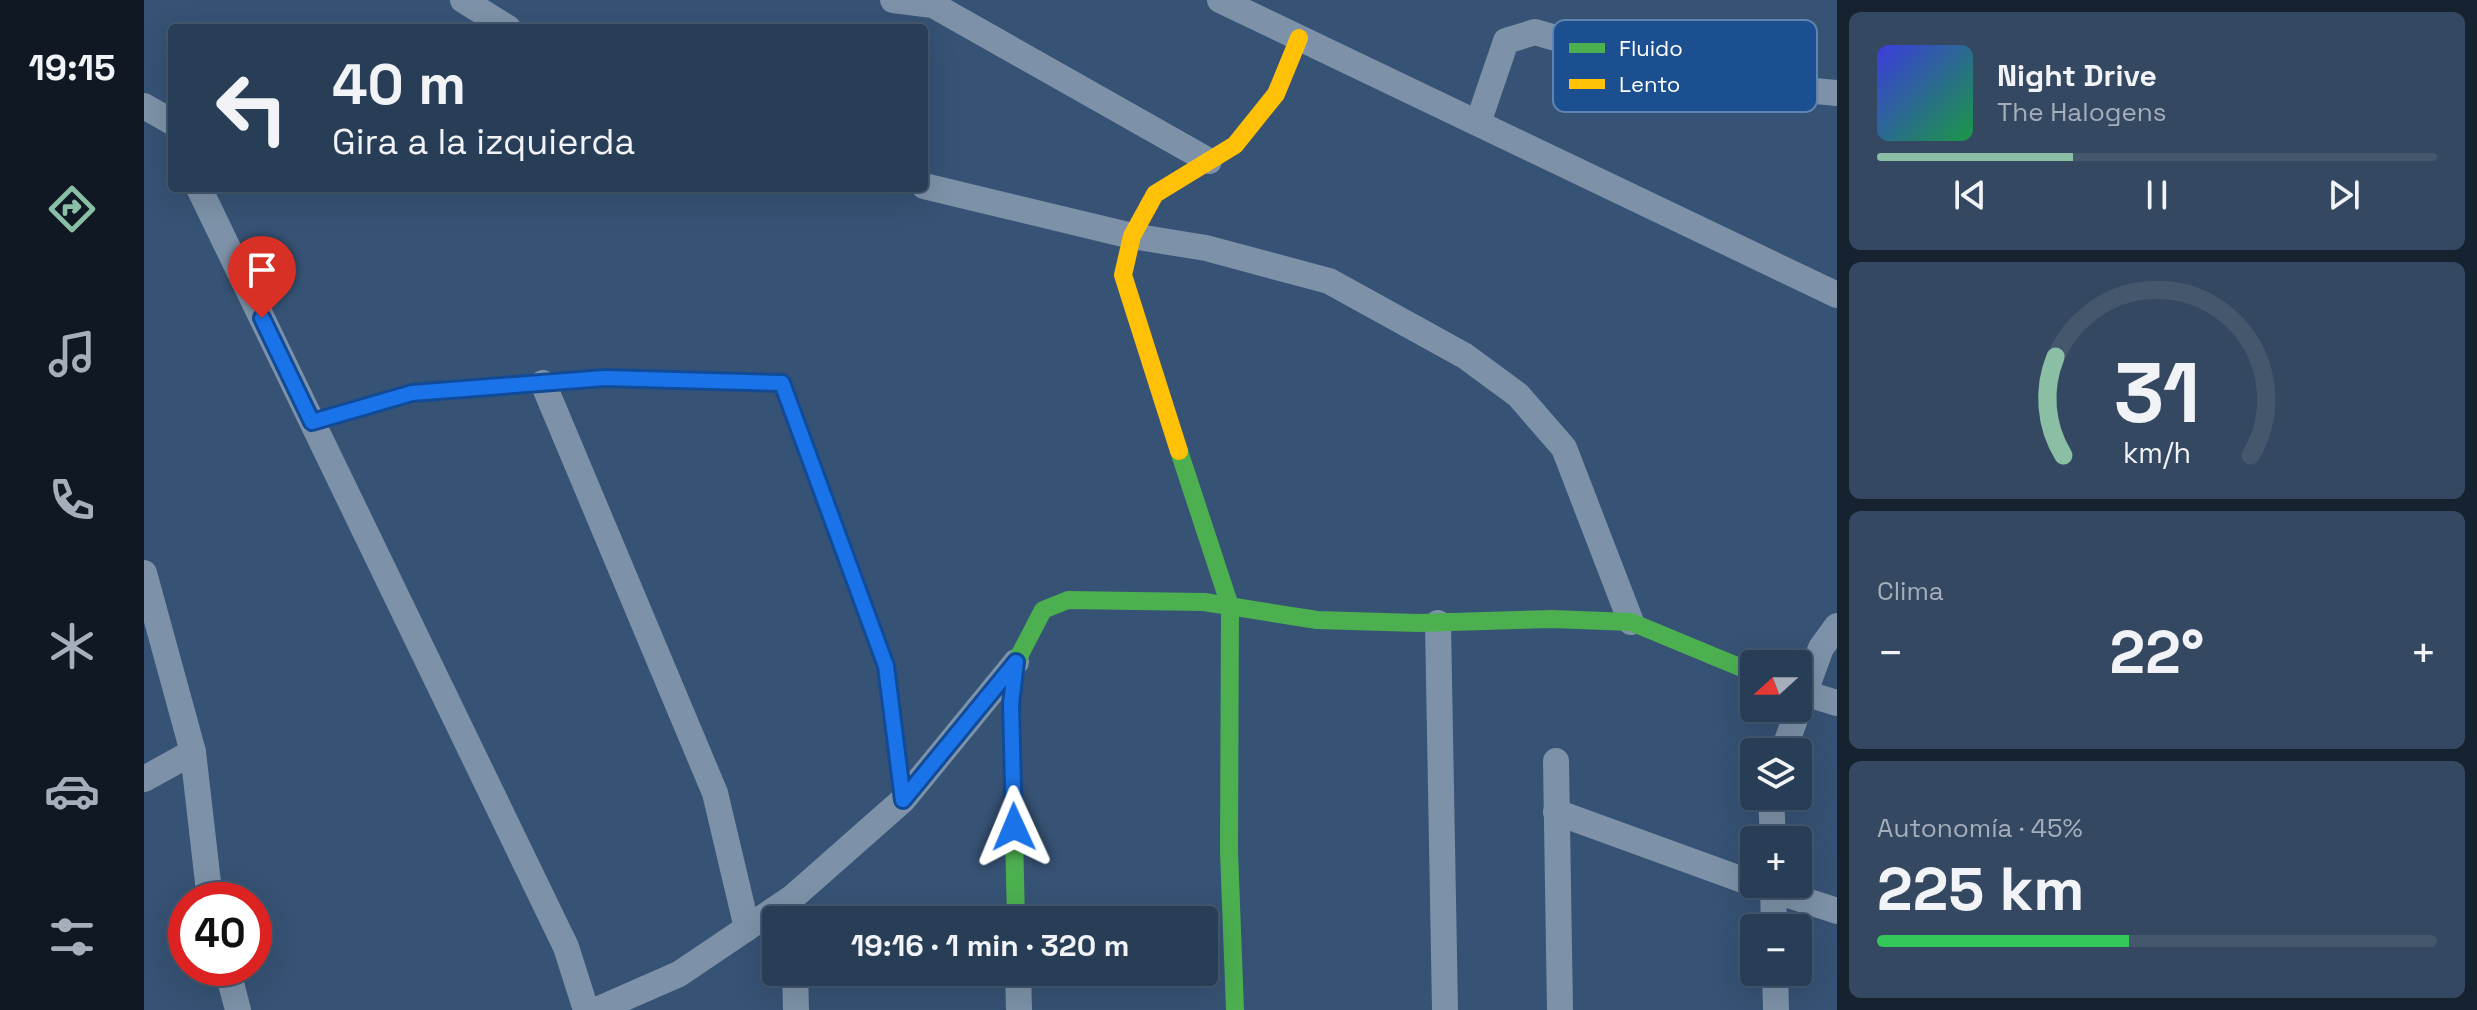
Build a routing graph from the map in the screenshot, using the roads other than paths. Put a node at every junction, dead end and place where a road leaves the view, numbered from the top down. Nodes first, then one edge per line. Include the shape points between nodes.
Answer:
1 (463, 0) edge
2 (893, 0) edge
3 (1220, 0) edge
4 (502, 24) edge
5 (1553, 37) edge
6 (1299, 38) junction
7 (1817, 91) edge
8 (1837, 93) edge
9 (1478, 123) junction
10 (1209, 161) junction
11 (928, 187) edge
12 (201, 192) edge
13 (1132, 236) junction
14 (1837, 295) edge
15 (543, 383) junction
16 (312, 422) junction
17 (144, 573) edge
18 (1230, 606) junction
19 (1631, 622) junction
20 (1438, 623) junction
21 (1837, 626) edge
22 (1016, 662) junction
23 (1740, 667) edge
24 (1812, 668) edge
25 (1812, 695) edge
26 (1837, 703) edge
27 (193, 752) junction
28 (1556, 761) dead end
29 (144, 779) edge
30 (903, 800) junction
31 (1556, 812) junction
32 (1740, 877) edge
33 (208, 882) edge
34 (1799, 898) edge
35 (796, 906) edge
36 (1016, 906) edge
37 (1837, 911) edge
38 (762, 922) edge
39 (747, 928) junction
40 (232, 986) edge
41 (795, 986) edge
42 (1018, 986) edge
43 (1775, 986) edge
44 (238, 1010) edge
45 (586, 1010) edge
46 (597, 1010) edge
47 (796, 1010) edge
48 (1019, 1010) edge
49 (1235, 1010) edge
50 (1445, 1010) edge
51 (1560, 1010) edge
52 (1776, 1010) edge

1 - 4 street
2 - 10 street via 933,5
3 - 6 street
5 - 9 street via 1535,32 1506,41
6 - 9 street
6 - 10 street via 1276,94 1235,145
7 - 8 street
9 - 14 street
10 - 13 street via 1155,194
11 - 13 street
12 - 16 street
13 - 18 street via 1123,275
13 - 19 street via 1206,248 1329,281 1465,356 1518,395 1564,448
15 - 16 street via 412,393
15 - 30 street via 605,378 782,383 886,666
15 - 39 street via 715,793
16 - 45 street via 566,947
17 - 27 street
18 - 20 street via 1317,620
18 - 22 street via 1068,600 1043,610
18 - 49 street via 1229,851
19 - 20 street
19 - 23 street
20 - 50 street
21 - 24 street
22 - 30 street
22 - 36 street via 1011,704
25 - 26 street
27 - 29 street
27 - 33 street
28 - 31 street
30 - 35 street
31 - 32 street
31 - 51 street
34 - 37 street
38 - 39 street
39 - 46 street via 679,974
40 - 44 street
41 - 47 street
42 - 48 street
43 - 52 street

